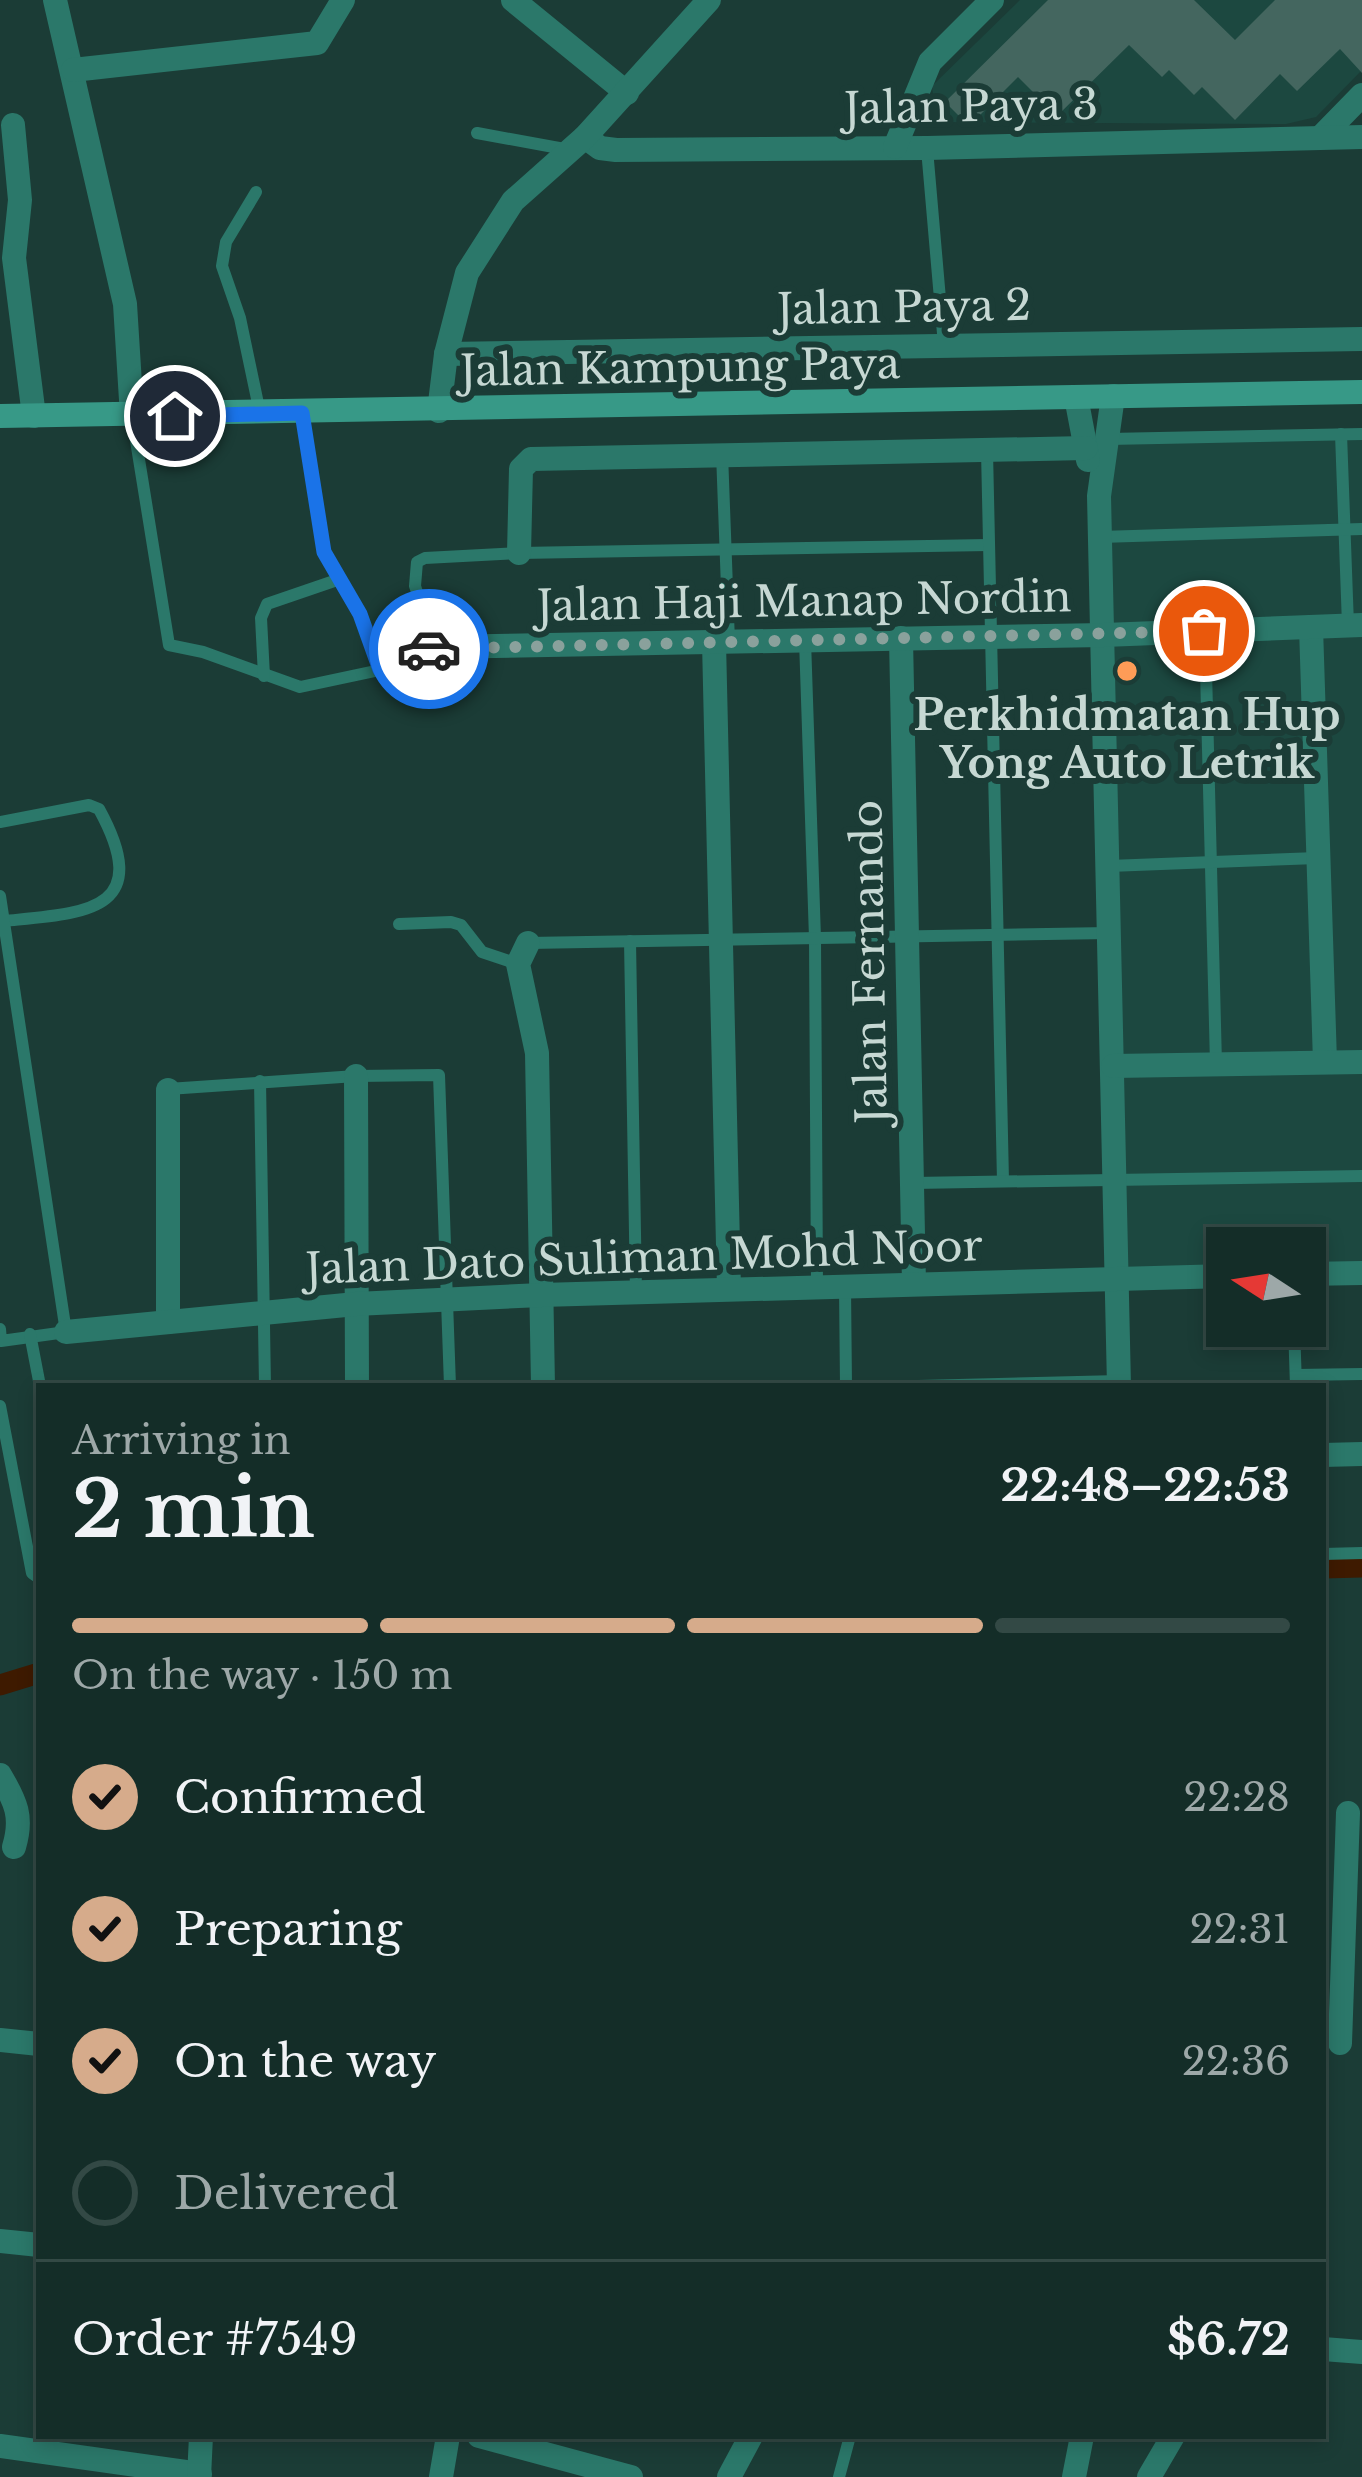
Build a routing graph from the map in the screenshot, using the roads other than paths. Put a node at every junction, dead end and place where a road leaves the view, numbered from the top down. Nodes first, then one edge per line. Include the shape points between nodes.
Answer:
1 (55, 0) edge
2 (343, 0) edge
3 (513, 0) edge
4 (709, 0) edge
5 (992, 0) edge
6 (73, 70) junction
7 (627, 93) junction
8 (1362, 95) edge
9 (13, 125) dead end
10 (477, 133) dead end
11 (1322, 136) junction
12 (1362, 137) edge
13 (578, 144) junction
14 (895, 147) junction
15 (927, 148) junction
16 (256, 193) dead end
17 (1362, 339) edge
18 (944, 345) junction
19 (446, 354) junction
20 (1362, 392) edge
21 (1113, 396) junction
22 (1076, 397) junction
23 (439, 411) junction
24 (302, 413) junction
25 (260, 414) junction
26 (0, 416) edge
27 (34, 416) junction
28 (132, 416) junction
29 (1341, 434) junction
30 (1362, 434) edge
31 (1097, 444) junction
32 (987, 451) junction
33 (722, 453) junction
34 (1345, 529) junction
35 (1362, 529) edge
36 (1100, 537) junction
37 (989, 545) junction
38 (725, 549) junction
39 (519, 553) junction
40 (340, 579) junction
41 (1355, 626) edge
42 (1311, 627) junction
43 (1204, 631) junction
44 (1104, 634) junction
45 (991, 637) junction
46 (901, 638) junction
47 (805, 640) junction
48 (721, 642) junction
49 (434, 647) junction
50 (380, 670) junction
51 (264, 676) junction
52 (0, 822) edge
53 (1318, 857) junction
54 (1211, 862) junction
55 (1109, 866) junction
56 (0, 896) edge
57 (4, 921) junction
58 (399, 924) dead end
59 (1109, 933) junction
60 (998, 935) junction
61 (908, 936) junction
62 (815, 938) junction
63 (721, 940) junction
64 (630, 941) junction
65 (523, 953) junction
66 (1325, 1062) junction
67 (1362, 1062) edge
68 (1216, 1064) junction
69 (1112, 1066) junction
70 (356, 1076) junction
71 (260, 1081) junction
72 (168, 1090) joint
73 (1362, 1177) edge
74 (1115, 1179) junction
75 (1003, 1181) junction
76 (912, 1183) junction
77 (1362, 1273) edge
78 (1326, 1274) edge
79 (1206, 1276) edge
80 (1117, 1278) junction
81 (914, 1284) junction
82 (845, 1286) junction
83 (817, 1287) junction
84 (729, 1289) junction
85 (636, 1292) junction
86 (541, 1294) junction
87 (448, 1299) junction
88 (356, 1304) junction
89 (264, 1313) junction
90 (168, 1322) junction
91 (0, 1329) edge
92 (66, 1332) junction
93 (30, 1334) junction
94 (1, 1341) edge
95 (1295, 1347) edge
96 (0, 1356) edge
97 (1362, 1374) edge
98 (1296, 1381) edge
99 (39, 1383) edge
100 (265, 1383) edge
101 (357, 1383) edge
102 (450, 1383) edge
103 (543, 1383) edge
104 (846, 1383) edge
105 (1119, 1383) edge
106 (0, 1406) edge
107 (1362, 1454) edge
108 (1326, 1455) edge
109 (1362, 1553) edge
110 (1326, 1554) edge
111 (36, 1576) edge
112 (0, 1775) edge
113 (1344, 1813) edge
114 (18, 1848) edge
115 (0, 2039) edge
116 (1342, 2043) edge
117 (36, 2044) edge
118 (0, 2241) edge
119 (36, 2245) edge
120 (1326, 2349) edge
121 (1362, 2352) edge
122 (201, 2439) edge
123 (447, 2439) edge
124 (490, 2439) edge
125 (749, 2439) edge
126 (849, 2439) edge
127 (1081, 2439) edge
128 (1171, 2439) edge
129 (0, 2446) edge
130 (200, 2475) edge
131 (441, 2477) edge
132 (631, 2477) edge
133 (729, 2477) edge
134 (839, 2477) edge
135 (1074, 2477) edge
136 (1149, 2477) edge

1 - 6 street
2 - 6 street via 317,43
3 - 7 street
4 - 7 street
5 - 14 street via 930,62
6 - 28 street via 125,304
7 - 13 street
8 - 11 street
9 - 27 street via 20,200 14,258
10 - 13 lane
11 - 12 street, Jalan Paya 3
11 - 15 street, Jalan Paya 3
13 - 14 street, Jalan Paya 3
13 - 19 street via 513,201 466,273
14 - 15 street, Jalan Paya 3
15 - 18 lane
16 - 25 lane via 226,242 222,266
17 - 18 street, Jalan Paya 2
18 - 19 street, Jalan Paya 2
19 - 23 street
20 - 21 street, Jalan Kampung Paya
21 - 22 street, Jalan Kampung Paya
21 - 31 street
22 - 23 street, Jalan Kampung Paya
22 - 31 street
23 - 24 street, Jalan Kampung Paya
24 - 25 street, Jalan Kampung Paya
24 - 40 lane via 324,552
25 - 28 street, Jalan Kampung Paya
26 - 27 street, Jalan Kampung Paya
27 - 28 street, Jalan Kampung Paya
28 - 51 lane via 170,645
29 - 30 lane
29 - 31 lane
29 - 34 lane
31 - 32 street, Jalan Kampung Paya
31 - 36 street
32 - 33 street, Jalan Kampung Paya
32 - 37 lane
33 - 38 lane
33 - 39 street, Jalan Kampung Paya via 532,459 521,469
34 - 35 lane
34 - 36 lane
34 - 41 lane
36 - 44 street
37 - 38 lane
37 - 45 lane
38 - 39 lane
38 - 48 lane
39 - 49 lane via 418,562 415,586
40 - 50 lane
40 - 51 lane via 267,604
41 - 42 street, Jalan Haji Manap Nordin
42 - 43 street, Jalan Haji Manap Nordin
42 - 53 street
43 - 44 street, Jalan Haji Manap Nordin
43 - 54 lane
44 - 45 street, Jalan Haji Manap Nordin
44 - 55 street
45 - 46 street, Jalan Haji Manap Nordin
45 - 60 lane
46 - 47 street, Jalan Haji Manap Nordin
46 - 61 street, Jalan Fernando
47 - 48 street, Jalan Haji Manap Nordin
47 - 62 lane
48 - 49 street, Jalan Haji Manap Nordin
48 - 63 street
49 - 50 lane
50 - 51 lane via 300,687
52 - 57 lane via 89,805 99,809 117,854 111,895 91,910
53 - 54 lane
53 - 66 street
54 - 55 lane
54 - 68 lane
55 - 59 street
56 - 57 lane
57 - 92 lane
58 - 65 lane via 451,922 482,952
59 - 60 lane
59 - 69 street
60 - 61 lane
60 - 75 lane
61 - 62 lane
61 - 76 street, Jalan Fernando
62 - 63 lane
62 - 83 lane
63 - 64 lane
63 - 84 street
64 - 65 lane
64 - 85 lane
65 - 86 street via 537,1053
66 - 67 street
66 - 68 street
68 - 69 street
69 - 74 street
70 - 71 lane
70 - 87 lane via 434,1072 442,1081
70 - 88 street
71 - 72 lane
71 - 89 lane
72 - 90 street
73 - 74 lane
74 - 75 lane
74 - 80 street
75 - 76 lane
76 - 81 street, Jalan Fernando
77 - 78 street
79 - 80 street, Jalan Dato Suliman Mohd Noor
80 - 81 street, Jalan Dato Suliman Mohd Noor
80 - 105 street
81 - 82 street, Jalan Dato Suliman Mohd Noor
82 - 83 street, Jalan Dato Suliman Mohd Noor
82 - 104 lane
83 - 84 street, Jalan Dato Suliman Mohd Noor
84 - 85 street, Jalan Dato Suliman Mohd Noor
85 - 86 street, Jalan Dato Suliman Mohd Noor
86 - 87 street, Jalan Dato Suliman Mohd Noor
86 - 103 street
87 - 88 street, Jalan Dato Suliman Mohd Noor
87 - 102 lane
88 - 89 street, Jalan Dato Suliman Mohd Noor
88 - 101 street
89 - 90 street, Jalan Dato Suliman Mohd Noor
89 - 100 lane
90 - 92 street, Jalan Dato Suliman Mohd Noor
91 - 94 lane
92 - 93 lane
93 - 94 lane
93 - 99 lane
94 - 96 lane
95 - 98 lane
97 - 98 lane
106 - 111 lane
107 - 108 street
109 - 110 lane
112 - 114 street via 16,1804
113 - 116 street
115 - 117 street
118 - 119 street
120 - 121 street
122 - 130 street
123 - 131 street
124 - 132 street
125 - 133 street
126 - 134 lane
127 - 135 street
128 - 136 street
129 - 130 street

